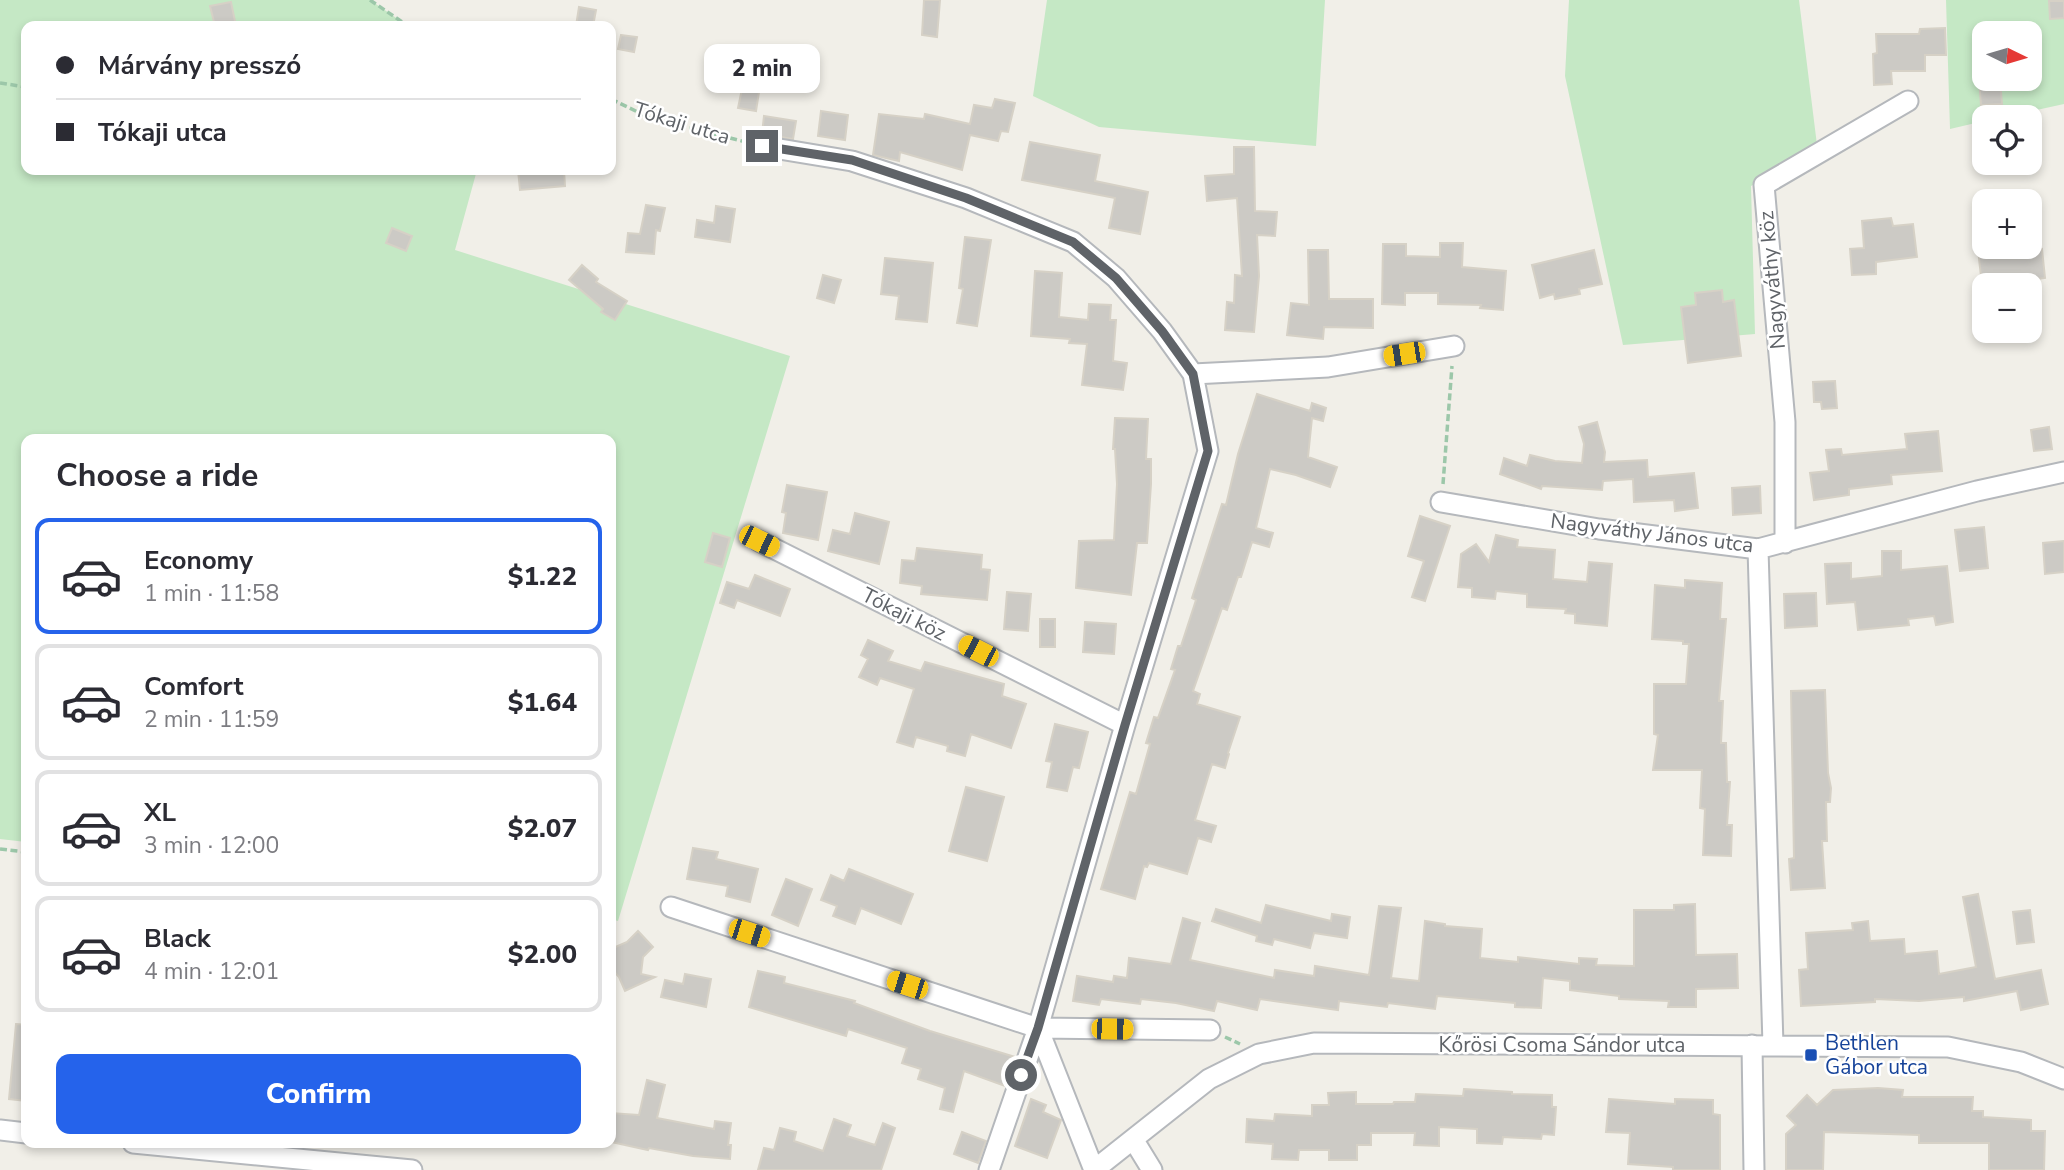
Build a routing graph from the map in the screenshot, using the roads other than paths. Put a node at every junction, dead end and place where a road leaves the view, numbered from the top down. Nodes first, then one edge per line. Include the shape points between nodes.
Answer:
1 (1908, 101) dead end
2 (762, 146) road end
3 (1454, 346) road end
4 (1193, 374) junction
5 (2064, 472) edge
6 (1441, 502) road end
7 (759, 541) dead end
8 (1785, 543) junction
9 (1758, 548) junction
10 (1125, 725) junction
11 (671, 907) dead end
12 (1038, 1028) junction
13 (1210, 1030) road end
14 (1752, 1045) junction
15 (1773, 1045) junction
16 (2064, 1079) edge
17 (0, 1130) edge
18 (21, 1132) edge
19 (1133, 1139) junction
20 (185, 1148) edge
21 (412, 1170) edge
22 (989, 1170) edge
23 (1094, 1170) edge
24 (1152, 1170) edge
25 (1754, 1170) edge

1 - 8 street, Nagyváthy köz via 1764,185 1784,422
2 - 4 street via 852,160 966,198 1073,242 1116,278
3 - 4 street via 1328,367
4 - 10 street via 1208,451
5 - 8 street, Nagyváthy János utca
6 - 9 street, Nagyváthy János utca via 1600,529
7 - 10 street, Tókaji köz
8 - 9 street, Nagyváthy János utca
9 - 15 street
10 - 12 street
11 - 12 street
12 - 13 street
12 - 22 street
12 - 23 street
14 - 15 street, Kőrösi Csoma Sándor utca
14 - 19 street, Kőrösi Csoma Sándor utca via 1314,1043 1259,1054 1209,1079
14 - 25 street
15 - 16 street, Kőrösi Csoma Sándor utca via 1948,1047 2021,1062
17 - 18 street
19 - 23 street, Kőrösi Csoma Sándor utca
19 - 24 street
20 - 21 street

